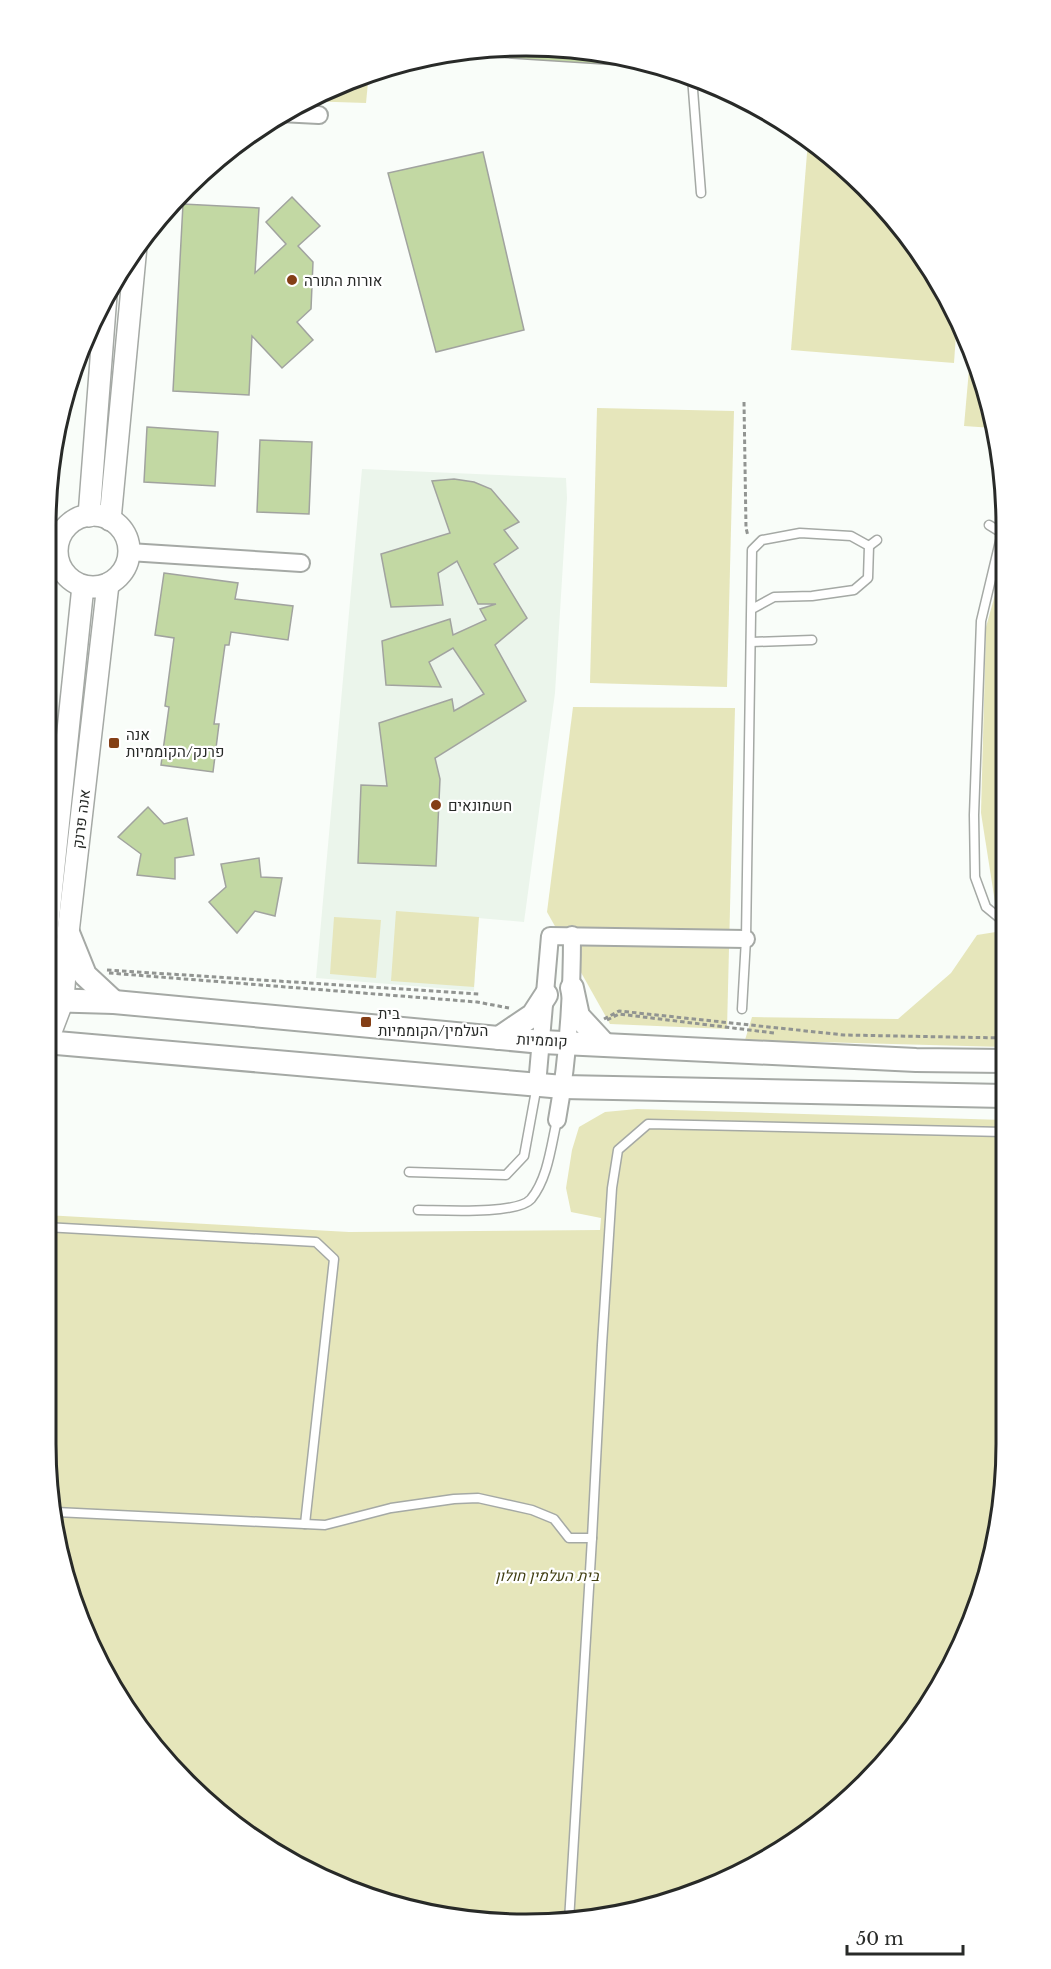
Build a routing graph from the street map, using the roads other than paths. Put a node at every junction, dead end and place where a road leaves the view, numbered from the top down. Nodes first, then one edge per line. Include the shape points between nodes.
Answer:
1 (693, 86) edge
2 (299, 114) edge
3 (319, 115) dead end
4 (701, 193) dead end
5 (134, 265) edge
6 (104, 317) edge
7 (89, 516) junction
8 (110, 520) junction
9 (989, 525) dead end
10 (996, 529) edge
11 (56, 536) edge
12 (877, 540) dead end
13 (868, 546) junction
14 (129, 552) junction
15 (996, 558) edge
16 (56, 563) edge
17 (301, 564) dead end
18 (108, 584) junction
19 (83, 586) junction
20 (752, 609) junction
21 (812, 640) dead end
22 (750, 642) junction
23 (56, 889) edge
24 (56, 909) edge
25 (996, 915) edge
26 (572, 935) junction
27 (56, 939) edge
28 (746, 939) junction
29 (572, 988) junction
30 (546, 995) junction
31 (56, 1000) edge
32 (114, 1002) junction
33 (742, 1009) dead end
34 (594, 1033) junction
35 (499, 1038) junction
36 (56, 1040) edge
37 (567, 1041) junction
38 (542, 1042) junction
39 (996, 1061) edge
40 (537, 1085) junction
41 (563, 1087) junction
42 (996, 1096) edge
43 (557, 1120) joint
44 (996, 1132) edge
45 (409, 1172) dead end
46 (418, 1210) dead end
47 (56, 1228) edge
48 (61, 1512) edge
49 (305, 1524) junction
50 (592, 1538) junction
51 (569, 1911) edge

1 - 4 lane
2 - 3 street
5 - 8 street
6 - 7 street
7 - 8 street
7 - 11 street
8 - 14 street via 127,538
9 - 10 lane
12 - 13 lane
13 - 20 lane via 868,578 854,590 774,597
13 - 20 lane via 851,536 800,533 762,540 752,550
14 - 17 street
14 - 18 street via 126,567
15 - 25 lane via 981,621 974,815 975,877 986,907
16 - 19 street
18 - 19 street
18 - 24 street, אנה פרנק
19 - 23 street, אנה פרנק
20 - 22 lane
21 - 22 lane
22 - 28 lane
26 - 28 street
26 - 29 street
26 - 30 street via 550,936
27 - 32 main road
28 - 33 lane
29 - 34 main road via 578,1016
29 - 37 street
30 - 35 main road via 533,1015
30 - 38 street
31 - 32 main road, קוממיות
32 - 35 main road, קוממיות
34 - 37 main road, קוממיות
34 - 39 main road, קוממיות via 916,1060
35 - 38 main road, קוממיות
36 - 40 main road
37 - 38 main road, קוממיות
37 - 41 street
38 - 40 street
40 - 41 main road
40 - 45 lane via 524,1156 506,1175
41 - 42 main road
41 - 43 street
43 - 46 lane via 544,1174 530,1201 508,1210
44 - 50 lane via 648,1124 618,1150 612,1188
47 - 49 lane via 316,1242 334,1259
48 - 49 lane
49 - 50 lane via 325,1525 391,1508 478,1498 554,1519 569,1538
50 - 51 lane

